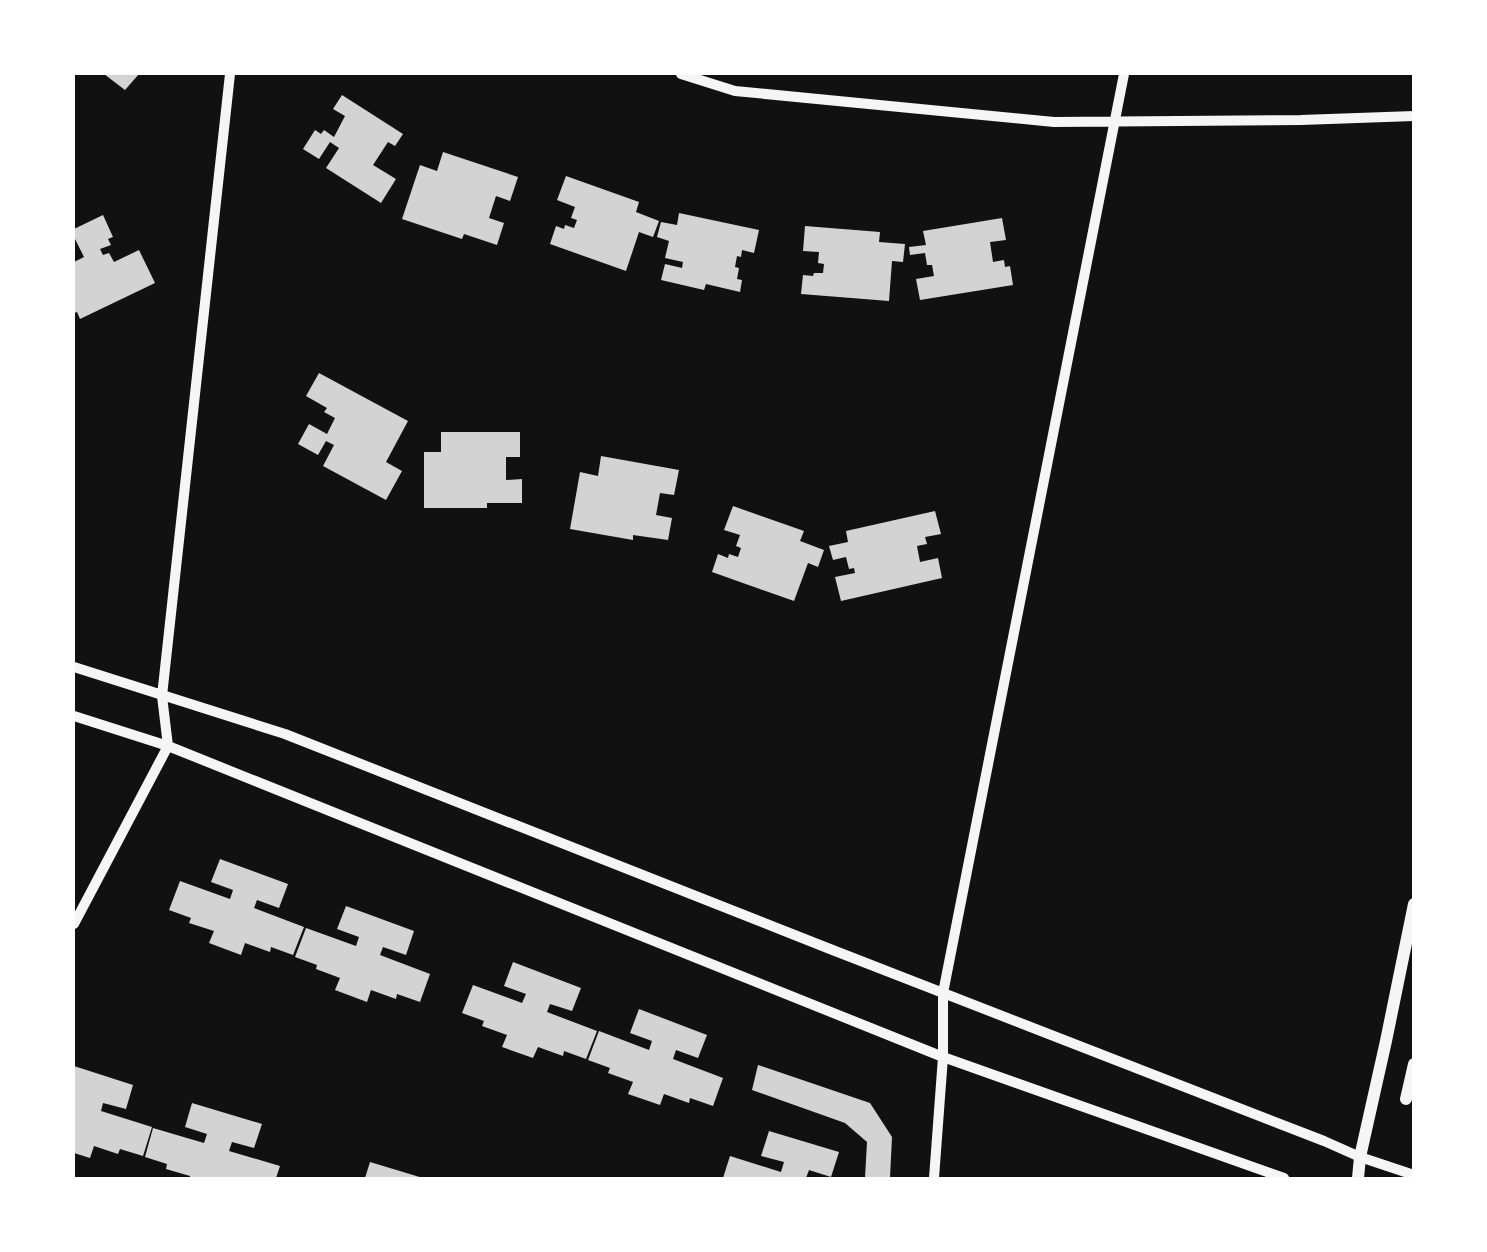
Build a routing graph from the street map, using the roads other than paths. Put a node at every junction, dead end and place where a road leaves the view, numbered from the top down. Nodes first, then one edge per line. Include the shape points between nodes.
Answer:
1 (230, 74) edge
2 (681, 74) edge
3 (1124, 74) edge
4 (1413, 116) edge
5 (1113, 122) junction
6 (74, 667) edge
7 (162, 696) junction
8 (74, 716) edge
9 (168, 746) junction
10 (1413, 904) edge
11 (74, 924) edge
12 (943, 993) junction
13 (943, 1057) junction
14 (1413, 1064) edge
15 (1406, 1100) dead end
16 (1360, 1157) junction
17 (1413, 1175) edge
18 (934, 1179) edge
19 (1284, 1179) edge
20 (1358, 1179) edge

1 - 7 street
2 - 5 street via 735,91 1054,122
3 - 5 street
4 - 5 street
5 - 12 street
6 - 7 street
7 - 9 street
7 - 12 street via 285,734
8 - 9 street
9 - 11 street
9 - 13 street
10 - 16 main road
12 - 13 street
12 - 16 street
13 - 18 street
13 - 19 street
14 - 15 main road
16 - 17 street
16 - 20 main road

